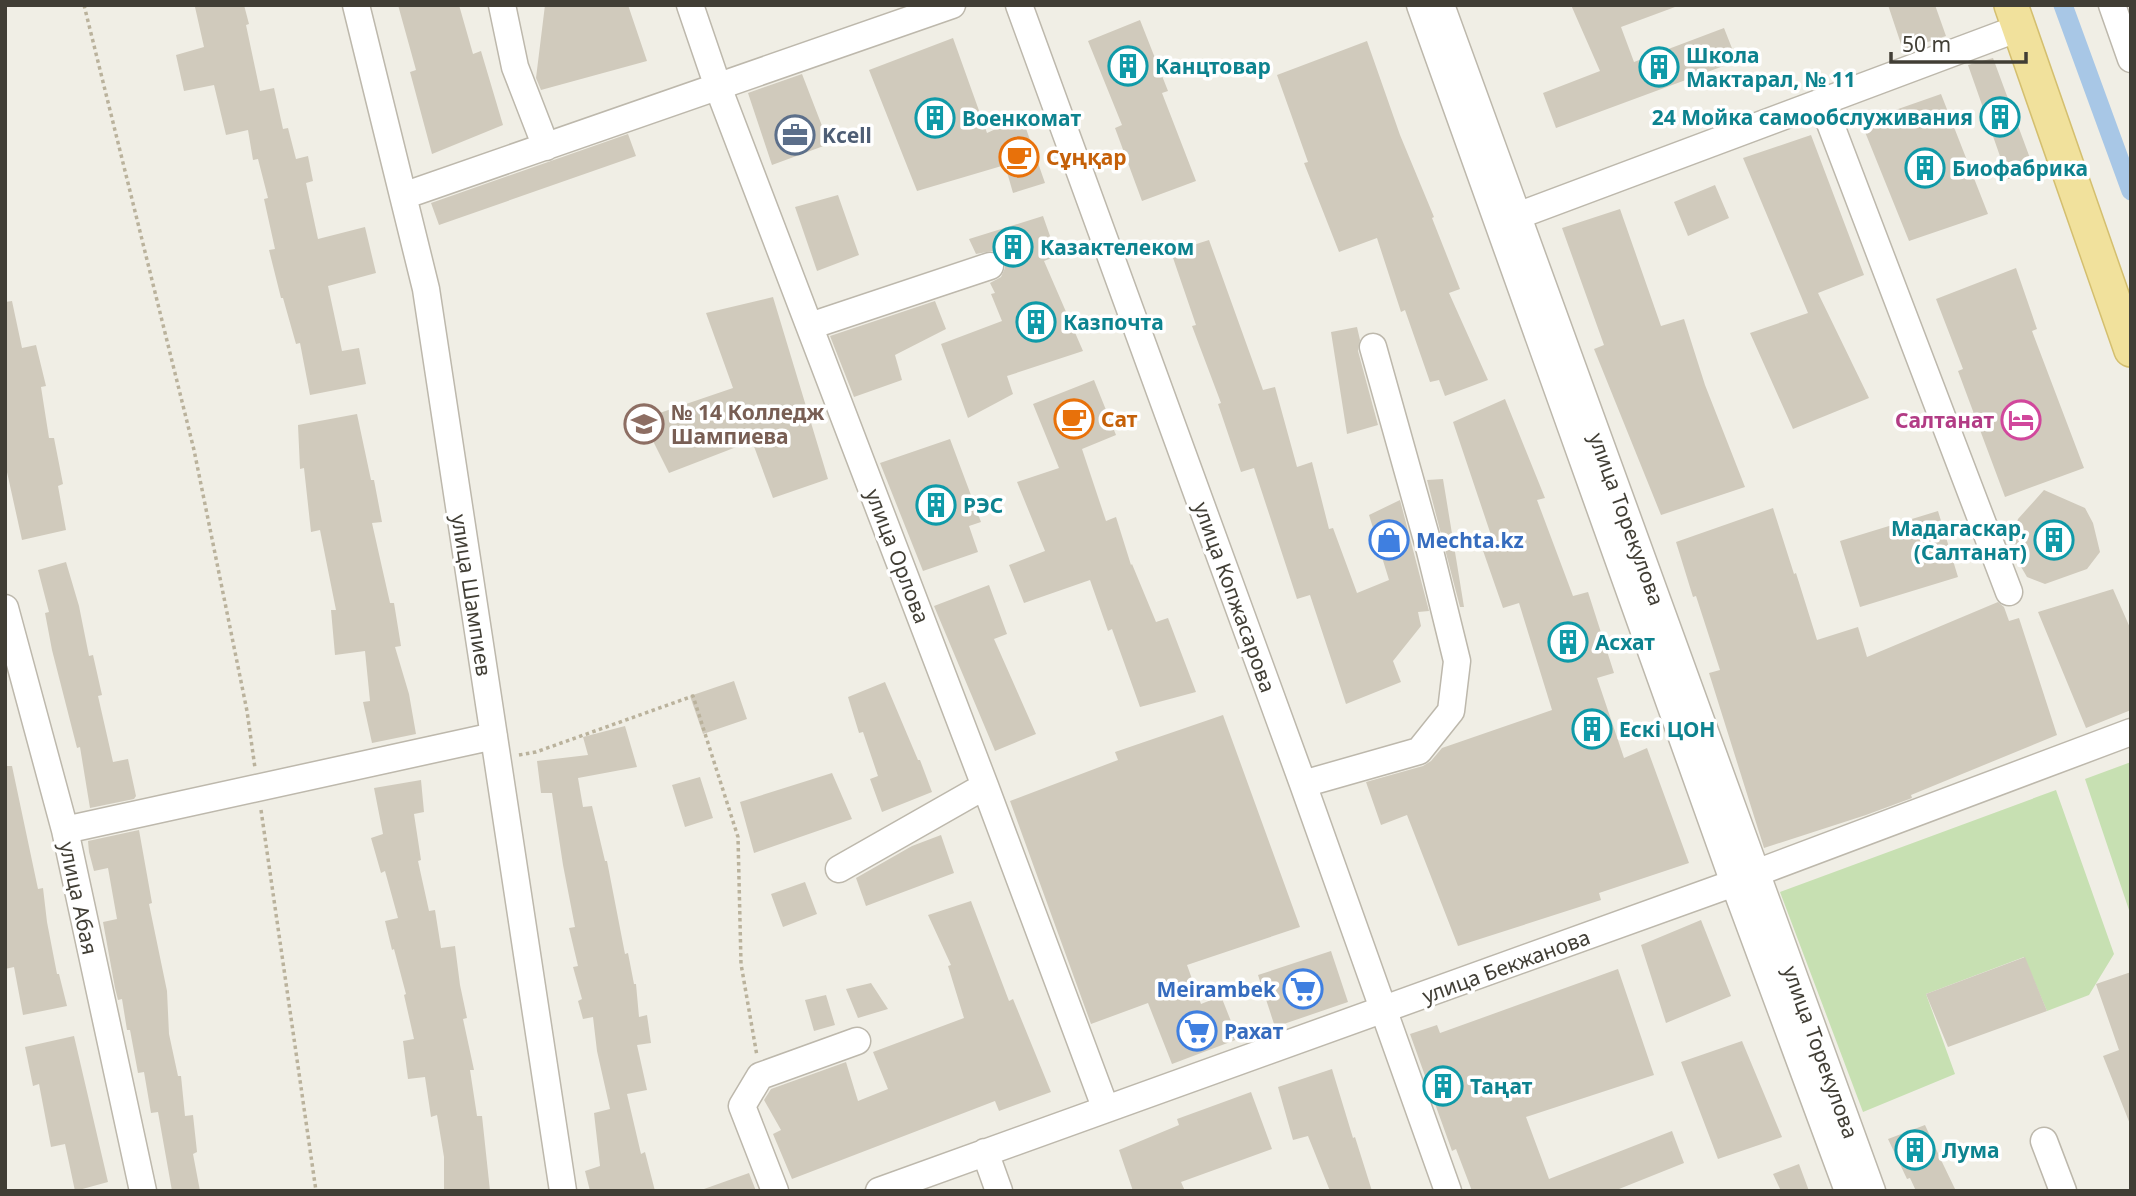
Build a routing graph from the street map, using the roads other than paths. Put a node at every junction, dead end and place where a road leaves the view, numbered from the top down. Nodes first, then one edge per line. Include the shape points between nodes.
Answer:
1 (356, 5) edge
2 (502, 5) edge
3 (690, 5) edge
4 (952, 5) edge
5 (1019, 5) edge
6 (1420, 5) edge
7 (1440, 5) edge
8 (2112, 5) edge
9 (2015, 17) edge
10 (2131, 59) edge
11 (718, 87) junction
12 (1822, 102) junction
13 (546, 147) junction
14 (403, 196) junction
15 (1517, 216) junction
16 (990, 266) dead end
17 (810, 326) junction
18 (1373, 347) dead end
19 (2131, 350) edge
20 (2008, 592) dead end
21 (5, 608) edge
22 (2131, 732) edge
23 (496, 747) junction
24 (1303, 784) junction
25 (985, 786) junction
26 (65, 830) junction
27 (839, 869) dead end
28 (1745, 878) junction
29 (1383, 1011) junction
30 (857, 1041) dead end
31 (1105, 1107) junction
32 (2045, 1141) dead end
33 (985, 1152) junction
34 (143, 1191) edge
35 (563, 1191) edge
36 (775, 1191) edge
37 (879, 1191) edge
38 (999, 1191) edge
39 (1448, 1191) edge
40 (1848, 1191) edge
41 (1872, 1191) edge
42 (2063, 1191) edge

1 - 14 street, улица Шампиев
2 - 13 street via 515,67
3 - 11 street, улица Орлова
4 - 11 street
5 - 24 street, улица Копжасарова
6 - 28 street, улица Торекулова
7 - 15 street, улица Торекулова
8 - 10 street
9 - 12 street
9 - 19 main road
11 - 13 street
11 - 17 street, улица Орлова
12 - 15 street
12 - 20 street
13 - 14 street
14 - 23 street, улица Шампиев via 426,289
15 - 28 street, улица Торекулова
16 - 17 street
17 - 25 street, улица Орлова
18 - 24 street via 1457,661 1451,711 1419,751
21 - 26 street, улица Абая
22 - 28 street, улица Бекжанова
23 - 26 street via 258,788
23 - 35 street, улица Шампиев
24 - 29 street, улица Копжасарова
25 - 27 street
25 - 31 street, улица Орлова
26 - 34 street, улица Абая
28 - 29 street, улица Бекжанова
28 - 40 street, улица Торекулова
28 - 41 street, улица Торекулова
29 - 31 street, улица Бекжанова
29 - 39 street, улица Копжасарова
30 - 36 street via 760,1076 742,1106
31 - 33 street, улица Бекжанова
32 - 42 street
33 - 37 street, улица Бекжанова
33 - 38 street

